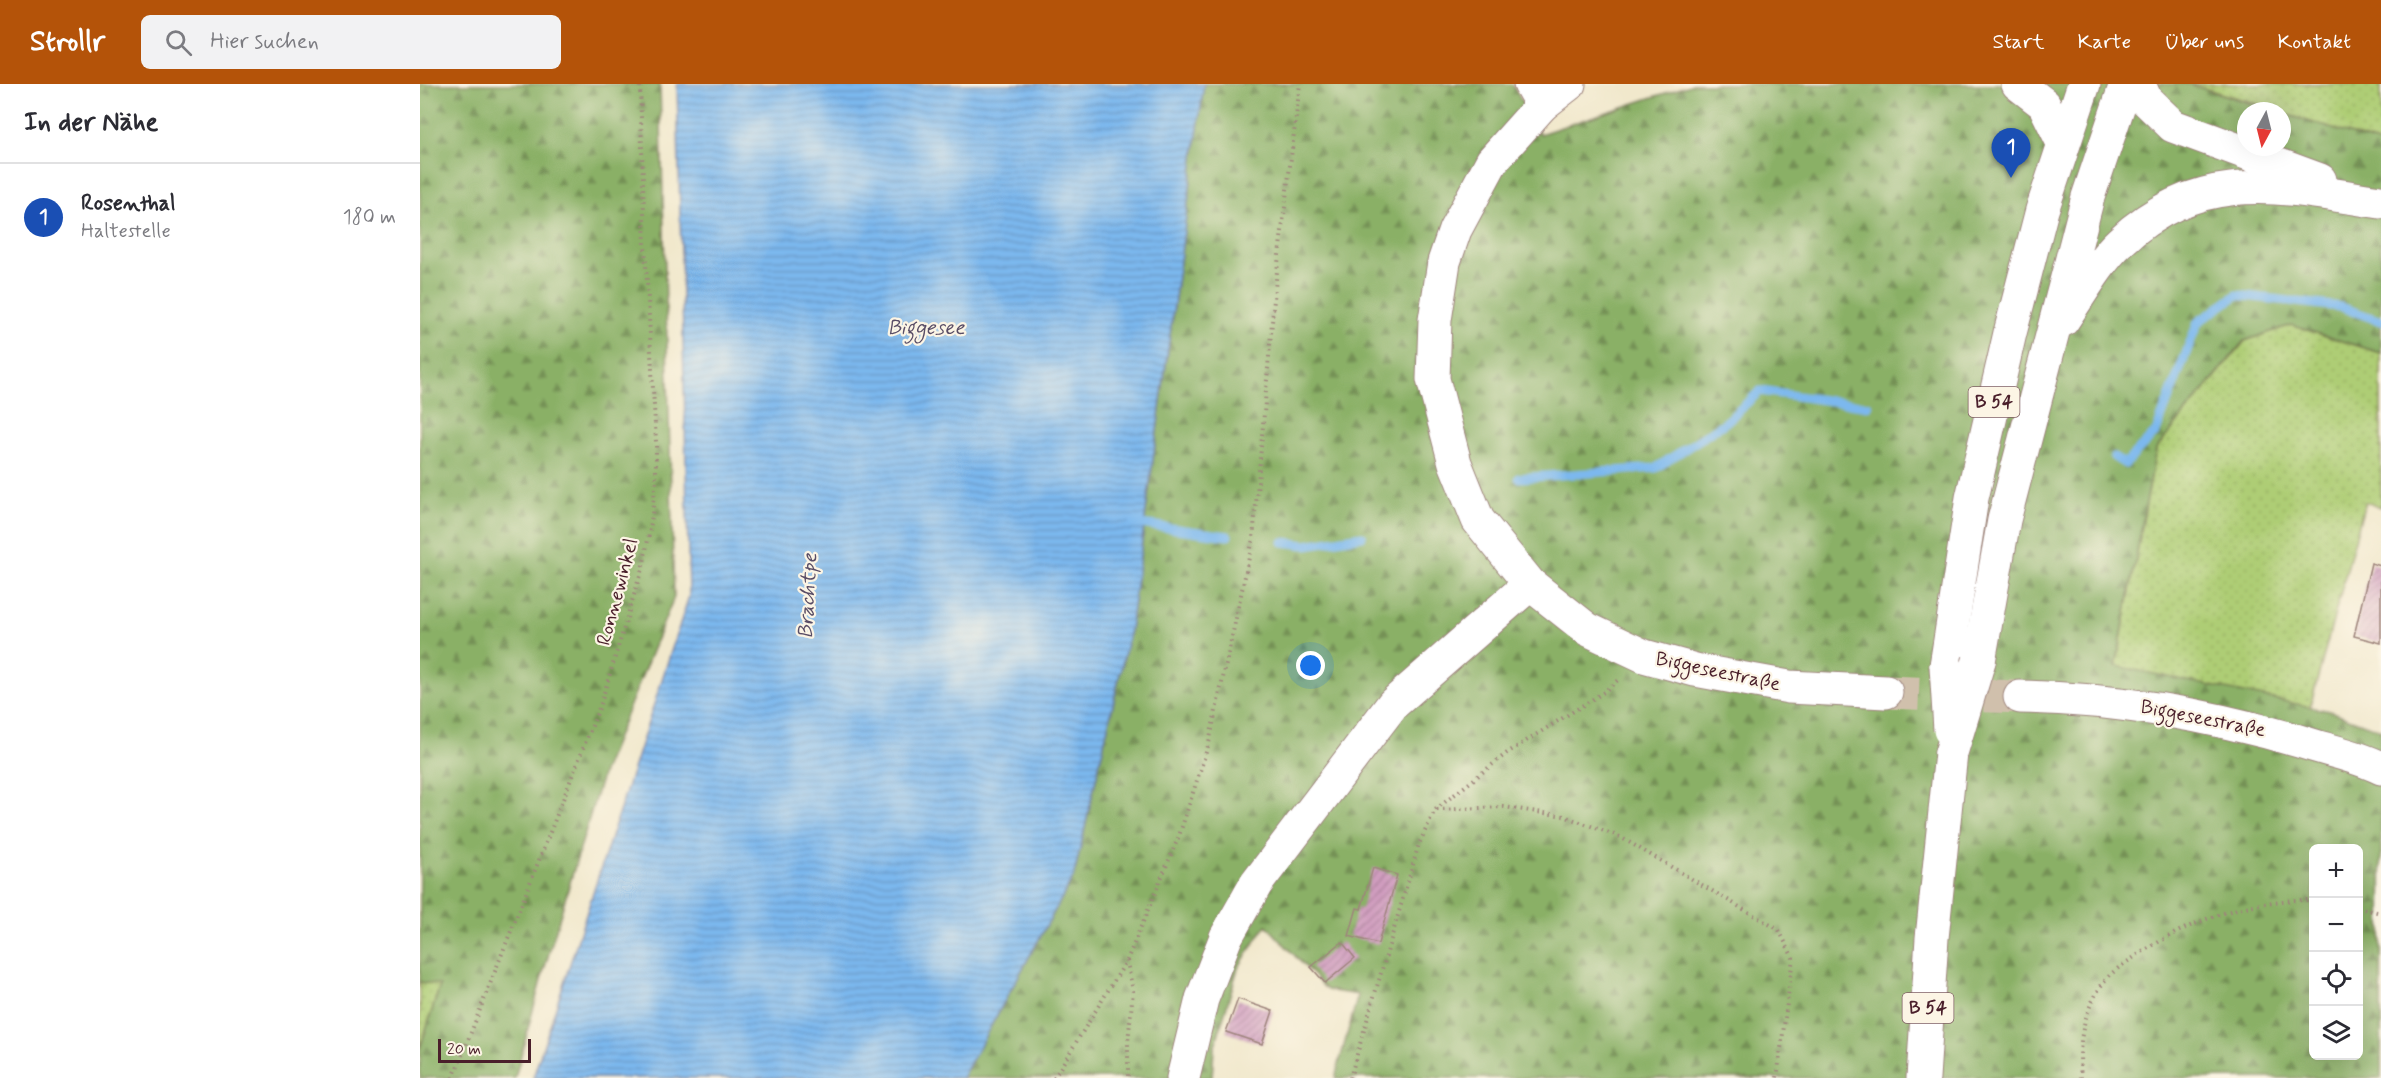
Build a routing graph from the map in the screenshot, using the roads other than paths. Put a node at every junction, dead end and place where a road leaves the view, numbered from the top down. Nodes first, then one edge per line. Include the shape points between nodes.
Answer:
1 (1569, 84) edge
2 (2018, 84) edge
3 (2084, 84) edge
4 (2126, 84) edge
5 (2139, 84) edge
6 (1536, 94) edge
7 (2063, 143) junction
8 (2381, 202) edge
9 (2052, 334) junction
10 (1530, 584) junction
11 (1886, 692) tunnel mouth
12 (2020, 697) tunnel mouth
13 (1951, 753) junction
14 (2381, 768) edge
15 (1183, 1078) edge
16 (1923, 1078) edge

1 - 6 main road, Biggeseestraße
2 - 7 main road via 2044,104
3 - 7 main road, B 54
4 - 9 main road, B 54 via 2088,197
5 - 8 main road via 2146,100 2173,126
6 - 10 main road, Biggeseestraße via 1492,161 1455,231 1444,262 1435,320 1433,379 1455,463 1478,520
7 - 13 main road, B 54, bridge via 2010,333 1972,498 1946,666
8 - 9 main road via 2253,186 2220,189 2163,209 2118,243
9 - 13 main road, B 54, bridge via 2004,520 1979,661
10 - 11 main road, Biggeseestraße via 1587,629 1644,656 1695,670 1789,687
10 - 15 main road via 1393,704 1256,884 1226,937 1202,999
12 - 14 main road, Biggeseestraße via 2157,708 2281,735
13 - 16 main road, B 54 via 1932,938

